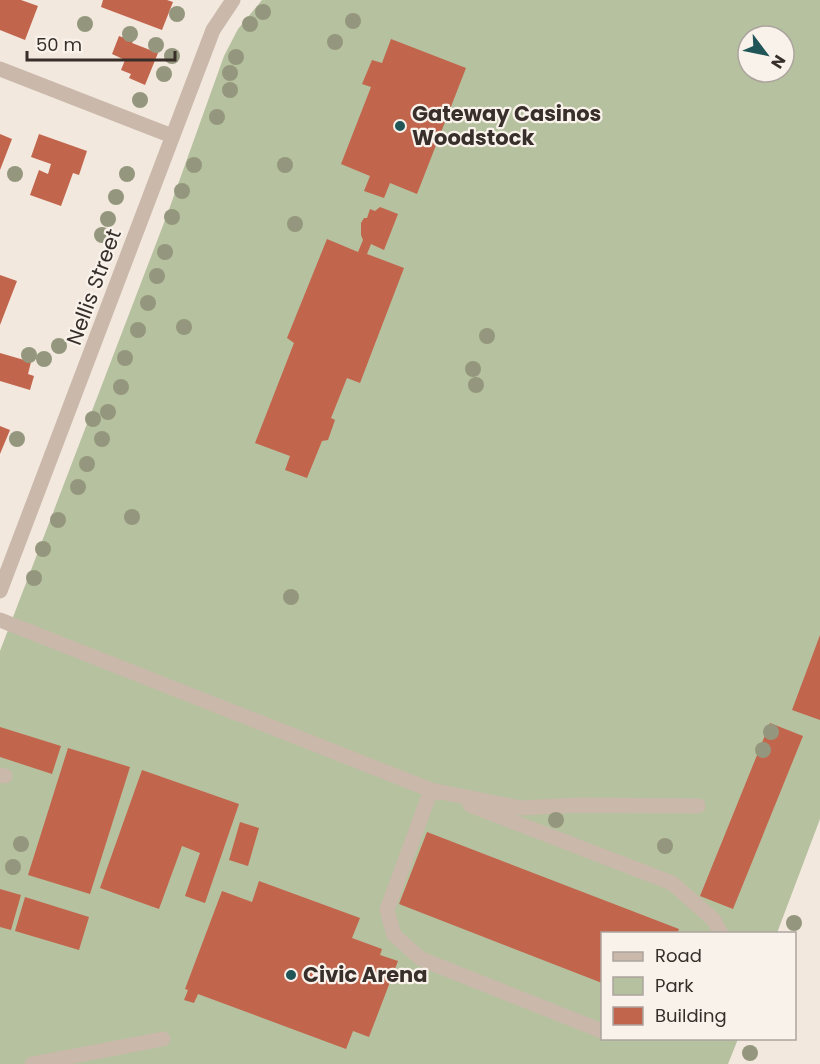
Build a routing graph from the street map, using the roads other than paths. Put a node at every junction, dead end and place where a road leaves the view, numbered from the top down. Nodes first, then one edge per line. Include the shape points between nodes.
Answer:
1 (233, 0) edge
2 (0, 69) edge
3 (172, 136) junction
4 (0, 591) edge
5 (0, 620) edge
6 (431, 790) junction
7 (698, 806) dead end
8 (720, 932) edge
9 (601, 1030) edge
10 (163, 1039) dead end
11 (32, 1064) edge

1 - 3 street, Nellis Street via 213,30
2 - 3 street
3 - 4 street, Nellis Street
5 - 6 street
6 - 7 street via 522,808
6 - 8 street via 672,883 714,920
6 - 9 street via 387,910 394,935 421,959
10 - 11 street

